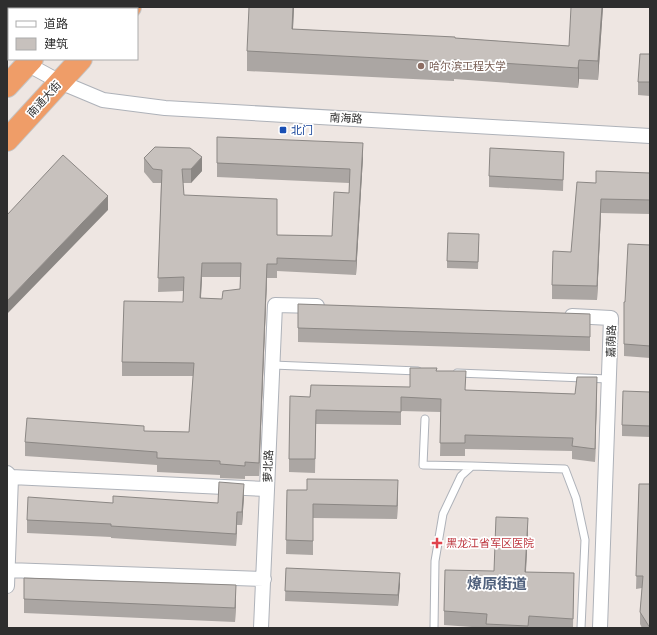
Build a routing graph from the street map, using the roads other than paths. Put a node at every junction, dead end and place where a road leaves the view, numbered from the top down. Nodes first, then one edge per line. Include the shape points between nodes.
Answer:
1 (81, 60) edge
2 (30, 62) edge
3 (60, 82) junction
4 (7, 86) edge
5 (650, 136) edge
6 (7, 140) edge
7 (330, 307) edge
8 (557, 316) edge
9 (272, 365) junction
10 (429, 372) edge
11 (453, 373) edge
12 (609, 379) junction
13 (425, 419) dead end
14 (472, 466) junction
15 (9, 475) edge
16 (267, 489) junction
17 (7, 570) edge
18 (264, 579) junction
19 (7, 586) edge
20 (261, 628) edge
21 (434, 628) edge
22 (581, 628) edge
23 (600, 628) edge

1 - 3 highway, 南通大街
2 - 3 street, 南海路
2 - 4 highway
3 - 5 street, 南海路 via 103,100 165,108
3 - 6 highway, 南通大街
7 - 9 street, 萝北路 via 275,305
8 - 12 street, 嘉荫路 via 611,318
9 - 10 lane
9 - 16 street, 萝北路
11 - 12 lane
12 - 23 street, 嘉荫路
13 - 14 lane via 423,465
14 - 21 lane via 461,476 443,514 435,561
14 - 22 lane via 565,469 576,498 585,540
15 - 16 street
15 - 17 street
16 - 18 street, 萝北路
17 - 18 street
17 - 19 street
18 - 20 street, 萝北路

